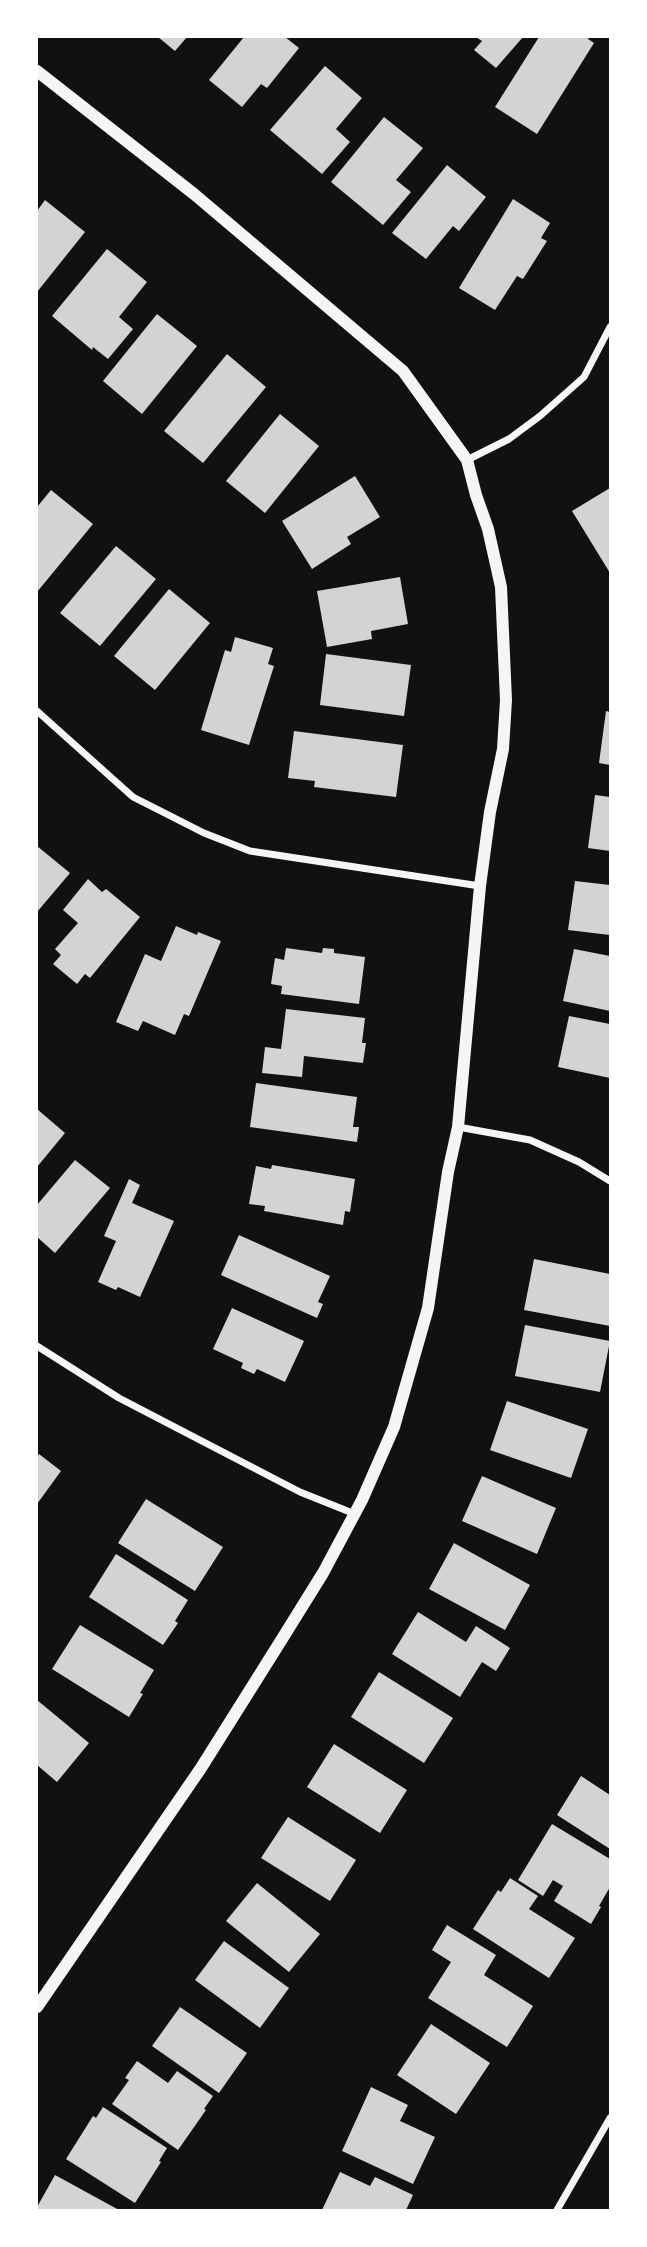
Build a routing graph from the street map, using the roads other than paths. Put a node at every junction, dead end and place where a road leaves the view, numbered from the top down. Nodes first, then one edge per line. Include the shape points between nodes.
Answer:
1 (37, 71) edge
2 (610, 327) edge
3 (467, 460) junction
4 (37, 711) edge
5 (480, 886) junction
6 (458, 1127) junction
7 (610, 1181) edge
8 (37, 1346) edge
9 (355, 1514) junction
10 (37, 2007) edge
11 (610, 2118) edge
12 (557, 2210) edge

1 - 3 street via 194,194 404,372
2 - 3 street via 584,377 509,439
3 - 5 street via 501,587 506,700 503,749
4 - 5 street via 133,797 204,833 250,851
5 - 6 street
6 - 7 street via 530,1140
6 - 9 street via 428,1307 394,1427
8 - 9 street via 119,1398 300,1492
9 - 10 street via 208,1756
11 - 12 street

